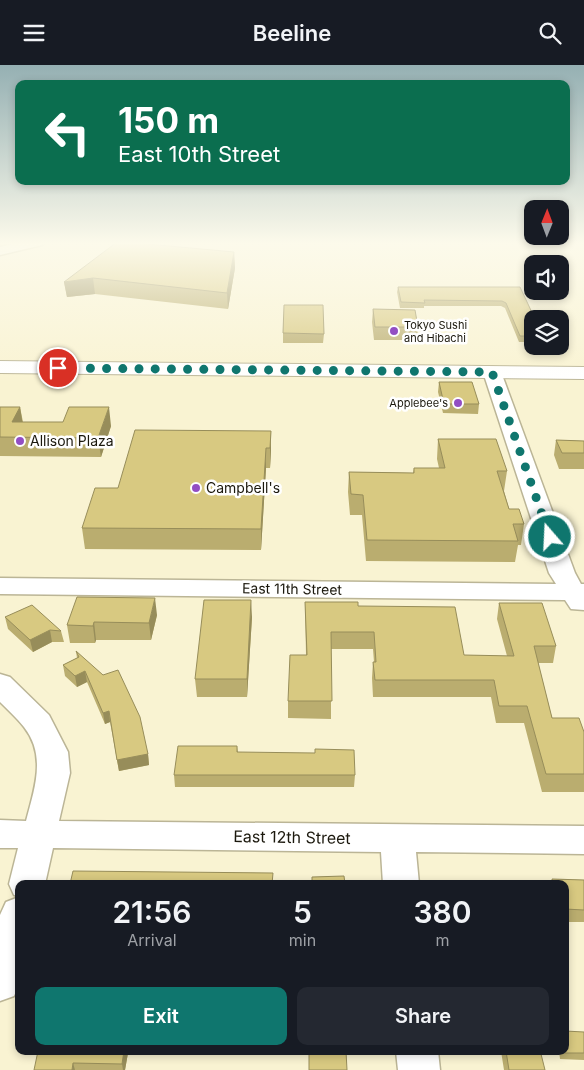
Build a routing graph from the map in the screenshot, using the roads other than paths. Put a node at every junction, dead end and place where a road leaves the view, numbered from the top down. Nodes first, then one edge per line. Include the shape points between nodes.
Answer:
1 (0, 367) edge
2 (492, 372) junction
3 (584, 373) edge
4 (0, 586) edge
5 (581, 598) edge
6 (0, 683) edge
7 (0, 834) edge
8 (40, 834) junction
9 (397, 838) junction
10 (584, 840) edge
11 (27, 880) edge
12 (401, 880) edge
13 (15, 928) edge
14 (0, 983) edge
15 (417, 1055) edge
16 (419, 1070) edge

1 - 2 main road
2 - 3 main road
2 - 5 street via 562,573
4 - 5 street, East 11th Street
6 - 8 street via 38,723 52,751 54,773
7 - 8 street, East 12th Street
8 - 9 street, East 12th Street
8 - 11 street
9 - 10 street, East 12th Street
9 - 12 street
13 - 14 street
15 - 16 street

